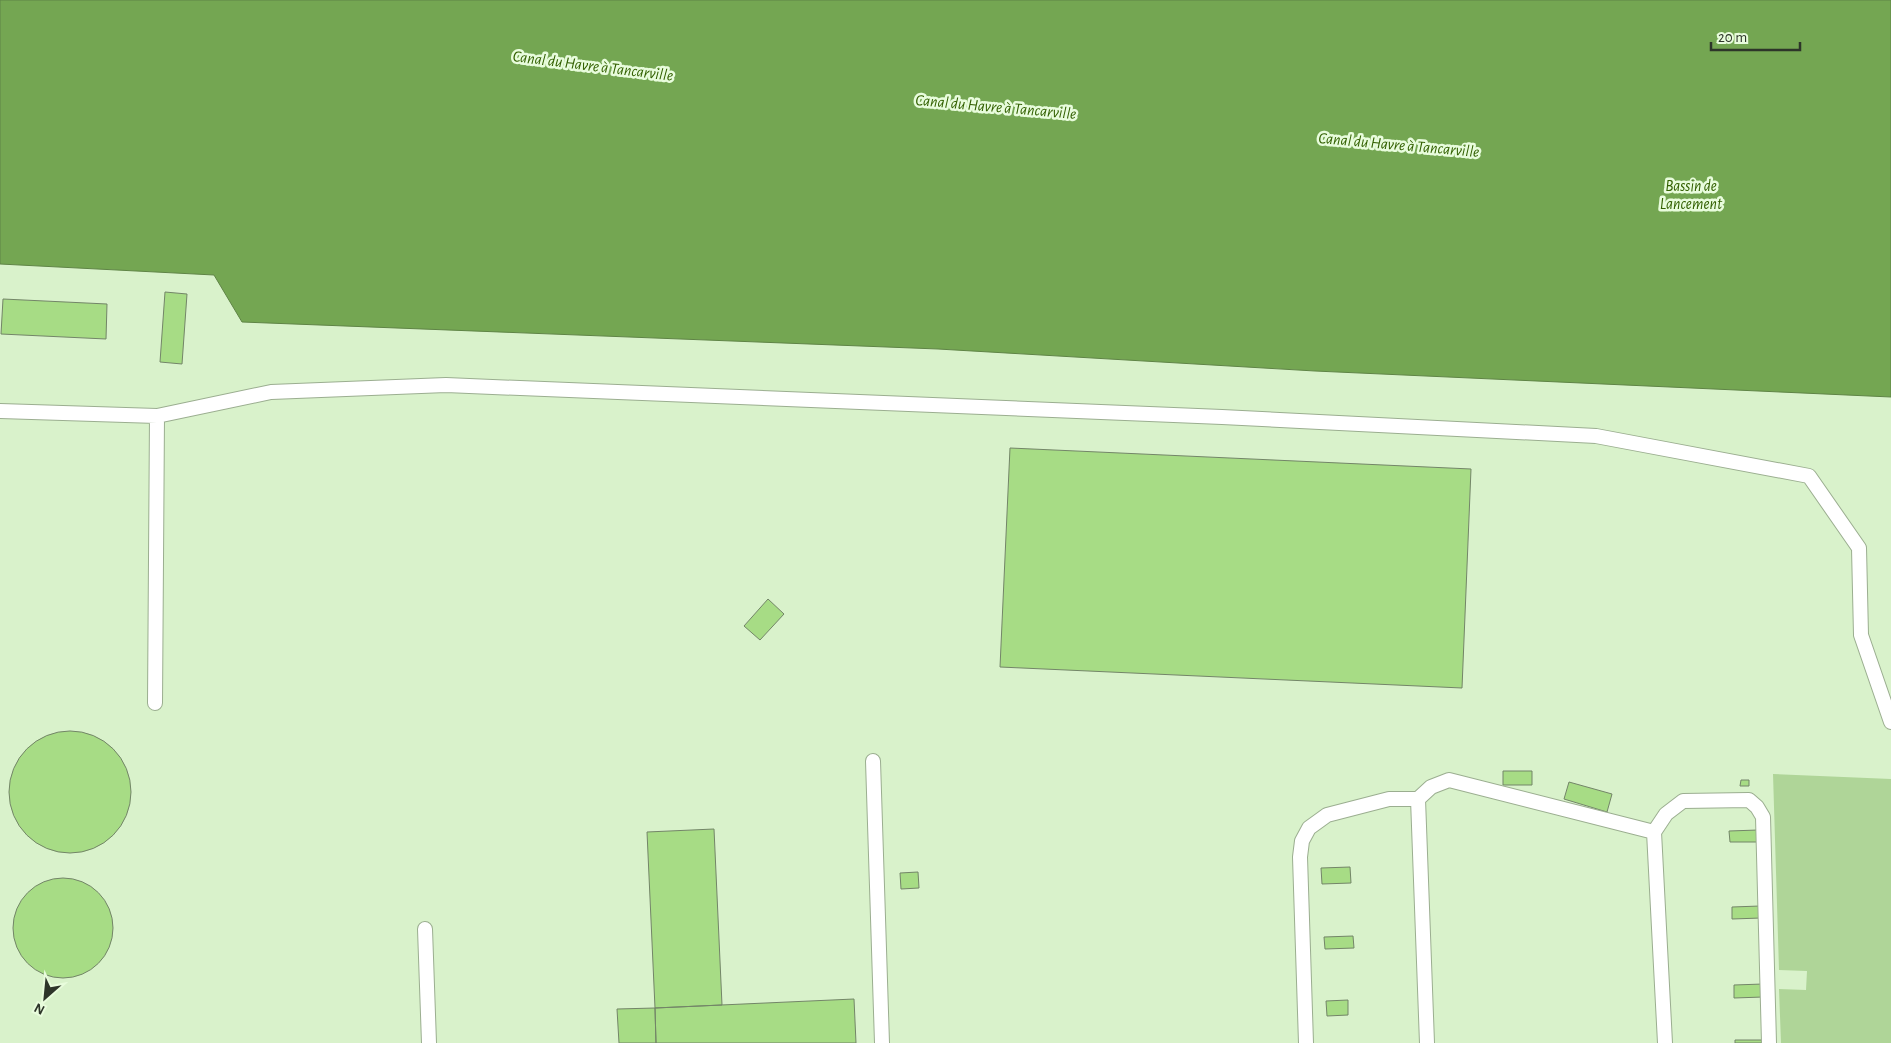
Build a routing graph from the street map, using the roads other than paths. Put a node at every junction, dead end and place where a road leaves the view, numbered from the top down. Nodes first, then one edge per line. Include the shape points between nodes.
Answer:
1 (0, 411) edge
2 (157, 416) junction
3 (155, 704) dead end
4 (1891, 722) edge
5 (872, 760) dead end
6 (1418, 798) junction
7 (1654, 832) junction
8 (425, 929) dead end
9 (429, 1043) edge
10 (882, 1043) edge
11 (1306, 1043) edge
12 (1427, 1043) edge
13 (1665, 1043) edge
14 (1769, 1043) edge

1 - 2 lane
2 - 3 lane
2 - 4 lane via 271,392 446,385 1596,436 1809,476 1858,548 1861,635
5 - 10 lane
6 - 7 lane via 1431,787 1449,780
6 - 11 lane via 1389,799 1327,815 1308,828 1302,841
6 - 12 lane
7 - 13 lane
7 - 14 lane via 1666,814 1683,801 1749,800 1758,806 1763,817
8 - 9 lane

